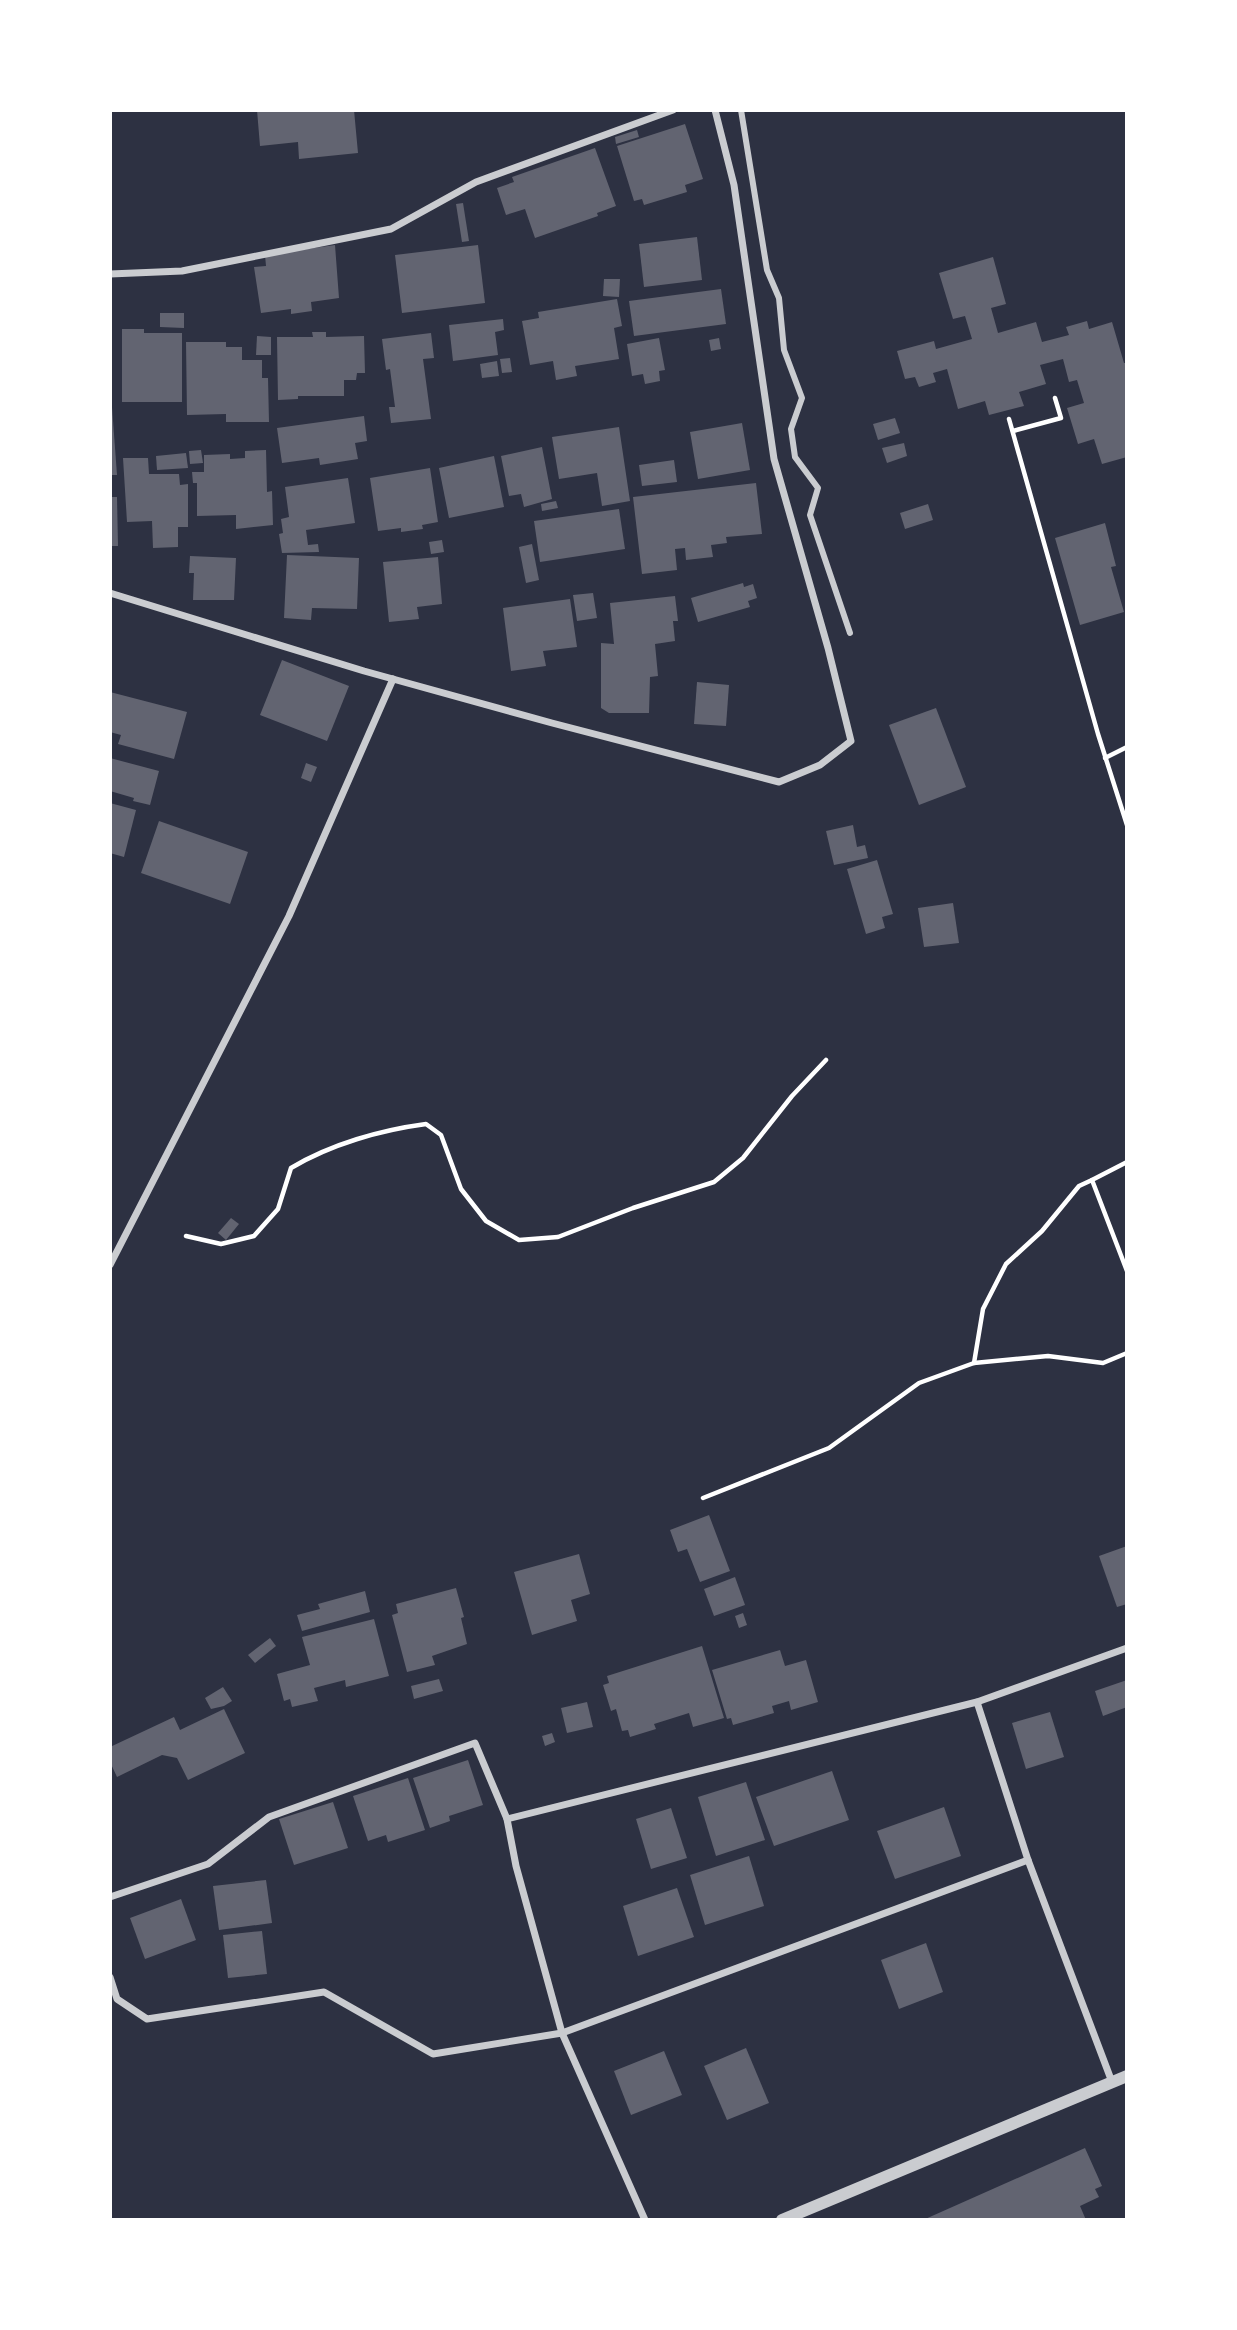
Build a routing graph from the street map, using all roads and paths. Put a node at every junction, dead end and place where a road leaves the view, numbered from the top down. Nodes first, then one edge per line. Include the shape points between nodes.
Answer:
1 (673, 110) edge
2 (715, 110) edge
3 (741, 110) edge
4 (110, 274) edge
5 (1055, 398) dead end
6 (1009, 419) dead end
7 (1013, 431) junction
8 (110, 593) edge
9 (850, 633) dead end
10 (393, 679) junction
11 (1127, 747) edge
12 (1105, 758) junction
13 (1127, 825) edge
14 (826, 1060) dead end
15 (1127, 1162) edge
16 (1092, 1180) junction
17 (186, 1236) dead end
18 (110, 1265) edge
19 (1127, 1271) edge
20 (1127, 1353) edge
21 (974, 1363) junction
22 (703, 1498) dead end
23 (1127, 1648) edge
24 (977, 1702) junction
25 (508, 1819) junction
26 (1028, 1860) junction
27 (110, 1897) edge
28 (110, 1977) edge
29 (562, 2033) junction
30 (1127, 2076) edge
31 (1112, 2082) junction
32 (645, 2220) edge
33 (782, 2220) edge

1 - 4 street via 476,182 391,229 182,271
2 - 10 street via 734,185 774,458 851,741 820,765 779,782
3 - 9 street via 767,271 779,298 784,351 802,398 791,429 795,457 818,488 810,515
5 - 7 path via 1061,418
6 - 7 path
7 - 12 path
8 - 10 street
10 - 18 street via 289,916
11 - 12 path
12 - 13 path
14 - 17 path via 743,1158 714,1182 558,1237 519,1240 486,1221 461,1189 441,1135 426,1124 394,1128 311,1156 291,1168 278,1209 254,1236 221,1244
15 - 16 path
16 - 19 path
16 - 21 path via 1079,1186 1042,1231 1006,1264 983,1309
20 - 21 path via 1103,1363 1048,1356
21 - 22 path via 919,1382 829,1448
23 - 24 street
24 - 25 street
24 - 26 street
25 - 27 street via 475,1743 269,1817 208,1864
25 - 29 street via 516,1866
26 - 29 street
26 - 31 street
28 - 29 street via 117,2000 147,2019 324,1992 433,2054
29 - 32 street
30 - 31 street
31 - 33 street

